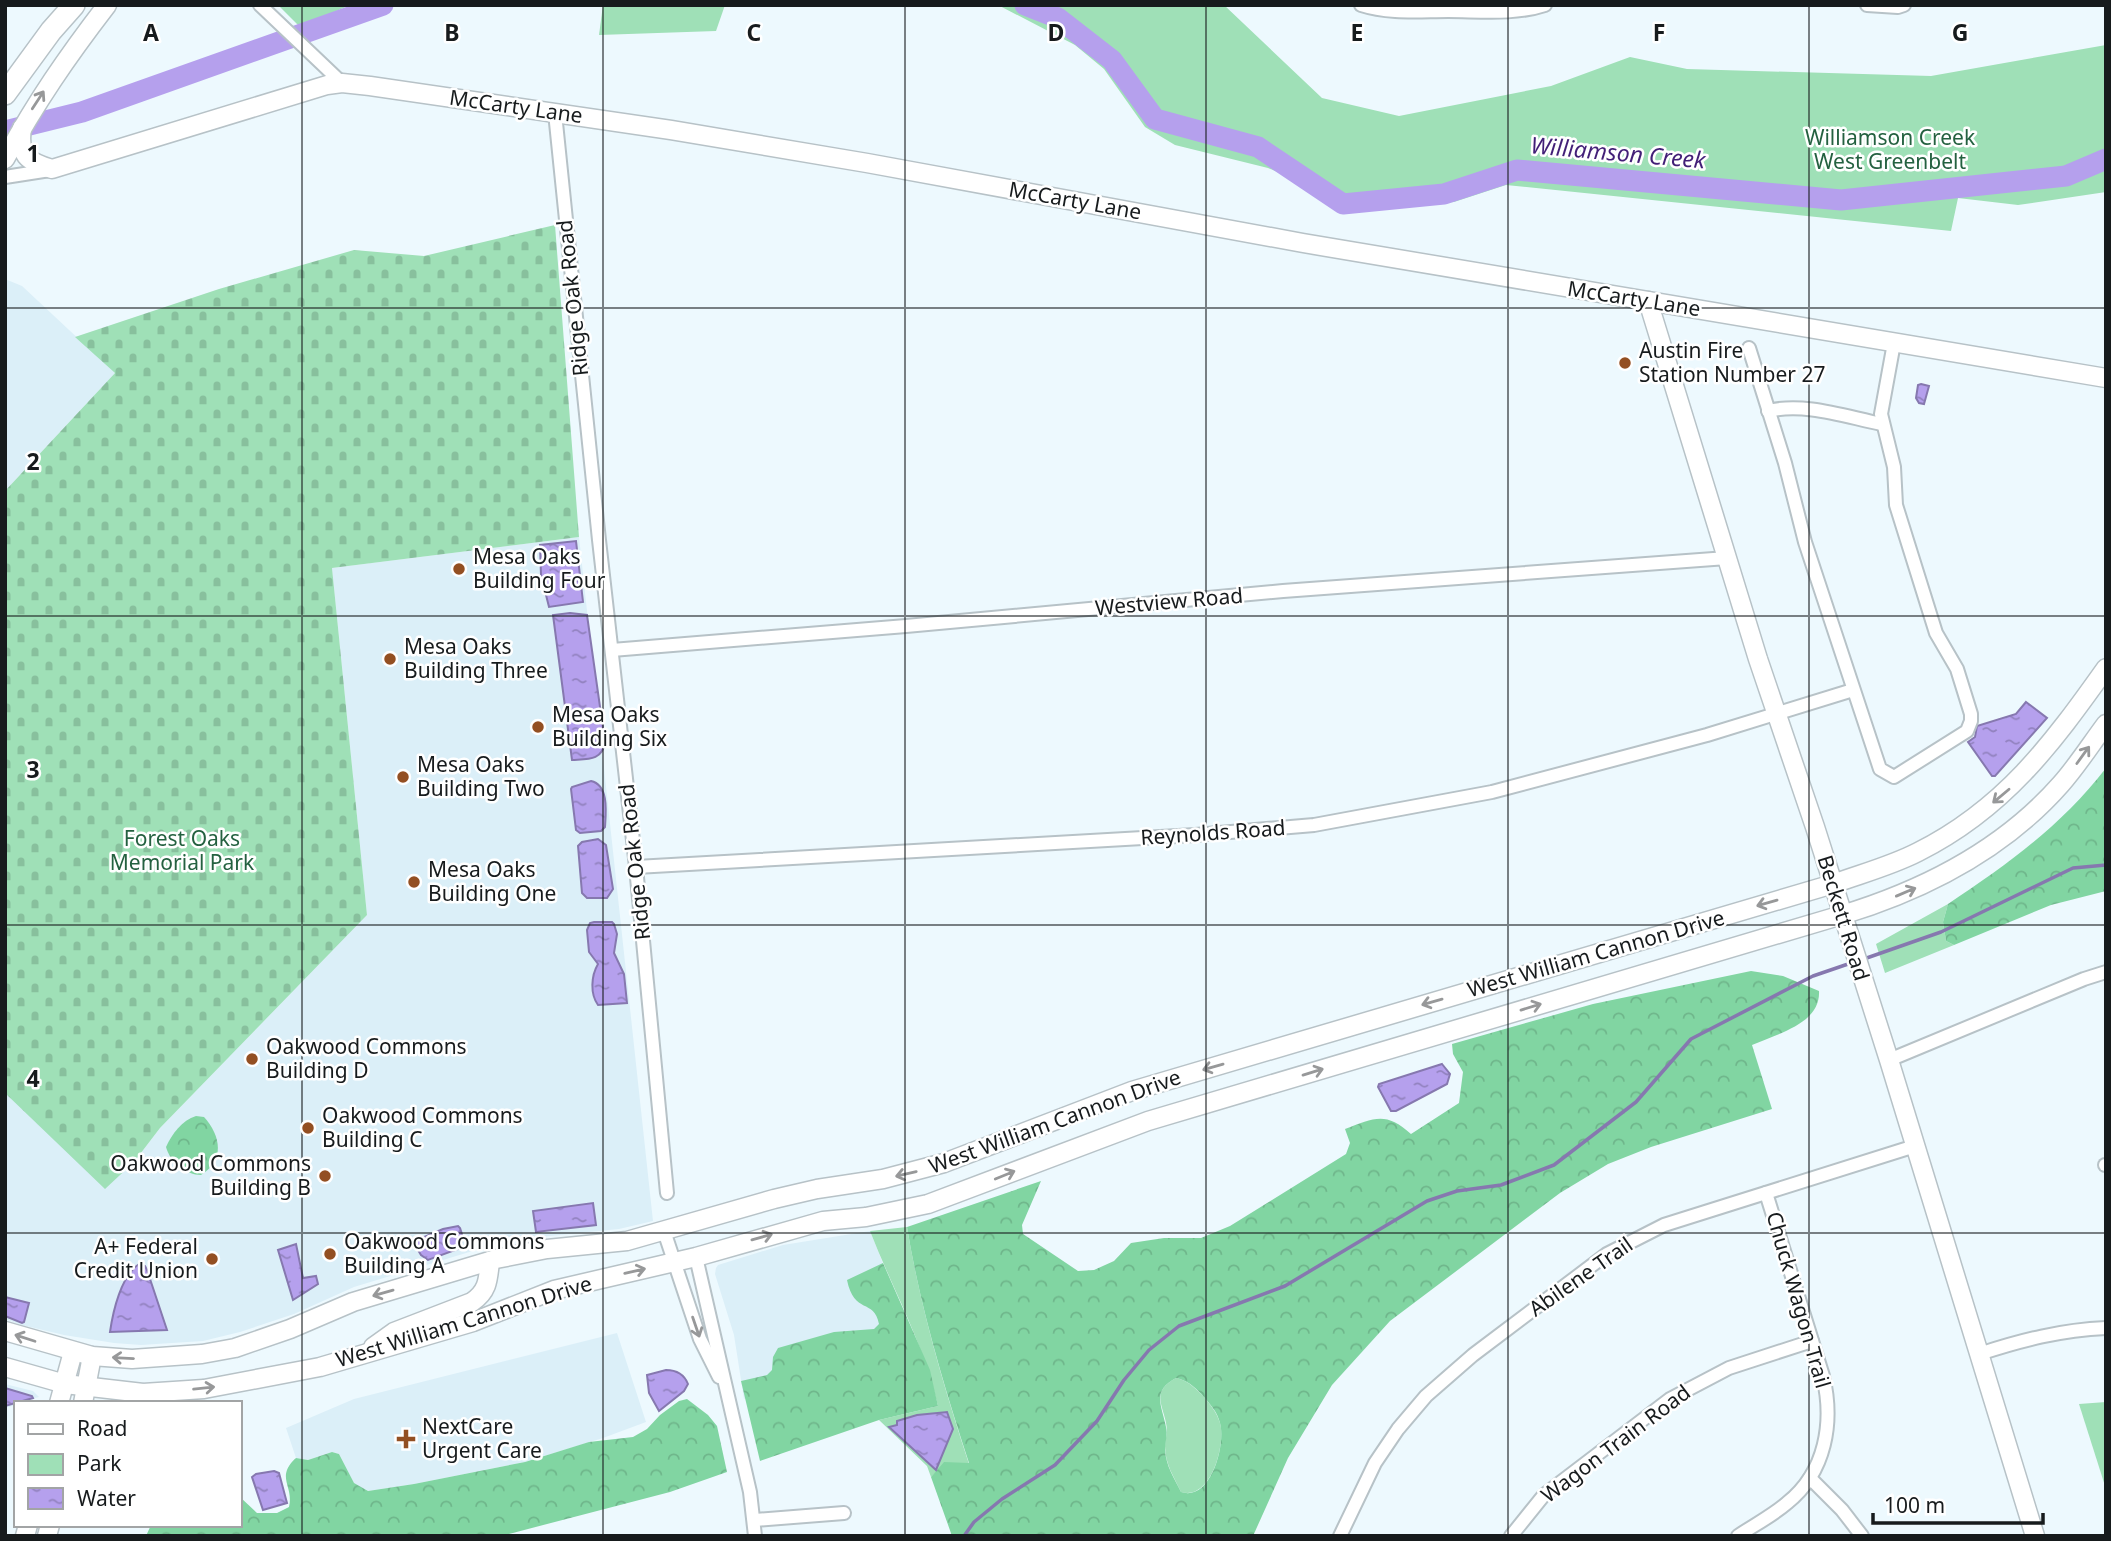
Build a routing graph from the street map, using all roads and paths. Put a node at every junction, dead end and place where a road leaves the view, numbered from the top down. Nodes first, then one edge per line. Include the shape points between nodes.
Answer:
1 (74, 5) edge
2 (107, 5) edge
3 (1361, 5) edge
4 (1545, 5) edge
5 (1867, 5) edge
6 (261, 6) edge
7 (1900, 6) edge
8 (20, 72) junction
9 (342, 83) junction
10 (5, 94) edge
11 (5, 105) edge
12 (555, 113) junction
13 (22, 128) junction
14 (5, 159) edge
15 (52, 169) junction
16 (5, 177) edge
17 (1648, 302) junction
18 (1899, 344) junction
19 (1749, 348) dead end
20 (2106, 378) edge
21 (1768, 411) junction
22 (1882, 424) junction
23 (1727, 558) junction
24 (612, 650) junction
25 (2106, 668) edge
26 (1852, 686) junction
27 (1778, 715) junction
28 (2106, 724) edge
29 (636, 867) junction
30 (1833, 884) junction
31 (1842, 915) junction
32 (2106, 972) edge
33 (1889, 1060) junction
34 (1915, 1146) junction
35 (667, 1193) dead end
36 (1766, 1193) junction
37 (664, 1231) junction
38 (696, 1257) junction
39 (490, 1261) junction
40 (674, 1262) junction
41 (2106, 1328) edge
42 (5, 1331) edge
43 (1812, 1341) junction
44 (73, 1352) junction
45 (1979, 1354) junction
46 (362, 1355) junction
47 (92, 1356) junction
48 (5, 1367) edge
49 (65, 1384) junction
50 (725, 1390) junction
51 (85, 1395) edge
52 (61, 1401) edge
53 (1810, 1478) junction
54 (844, 1513) dead end
55 (755, 1520) junction
56 (755, 1536) edge
57 (1340, 1536) edge
58 (1511, 1536) edge
59 (1738, 1536) edge
60 (1862, 1536) edge
61 (2035, 1536) edge

1 - 8 highway
13 -> 2 main road
3 - 4 street via 1381,10 1461,11 1521,11
5 - 7 street
6 - 9 street
8 - 10 highway
8 - 11 highway
9 - 12 main road, McCarty Lane
9 - 15 main road, McCarty Lane
12 - 17 main road, McCarty Lane via 867,163
12 - 24 street, Ridge Oak Road
13 - 14 main road
13 - 15 main road via 23,152 38,165
15 - 16 street, McCarty Lane
17 - 18 main road, McCarty Lane
17 - 23 main road, Beckett Road
18 - 20 main road, McCarty Lane
18 - 22 street via 1891,401
19 - 21 street
21 - 22 street via 1790,407
21 - 26 street
22 - 26 street via 1894,467 1896,505 1936,633 1957,669 1970,726 1900,776 1889,776 1880,769
23 - 24 street, Westview Road via 1283,591
23 - 27 main road, Beckett Road
24 - 29 street, Ridge Oak Road
25 -> 30 main road, West William Cannon Drive via 2040,757 1994,802 1916,853
26 - 27 street, Reynolds Road
27 - 29 street, Reynolds Road via 1492,792 1314,825
27 - 30 main road, Beckett Road
31 -> 28 main road, West William Cannon Drive via 1921,886 2001,839 2061,785
29 - 35 street, Ridge Oak Road
30 - 31 main road, Beckett Road
30 -> 37 main road, West William Cannon Drive via 1132,1091 912,1173 774,1199
31 - 33 main road, Beckett Road
38 -> 31 main road, West William Cannon Drive via 823,1222 928,1204 1148,1121
32 - 33 street
33 - 34 main road, Beckett Road
34 - 36 street, Abilene Trail
34 - 45 main road, Beckett Road
36 - 43 street, Chuck Wagon Trail
36 - 57 street, Abilene Trail via 1664,1225 1626,1244 1456,1368 1392,1437
37 - 39 main road, West William Cannon Drive via 627,1241 547,1249
37 - 40 street
38 - 40 main road, West William Cannon Drive
38 - 50 street
39 - 46 main road via 482,1296 394,1332
39 -> 47 main road, West William Cannon Drive via 353,1302 235,1348 172,1358
46 -> 40 main road, West William Cannon Drive via 473,1322 554,1290
40 -> 50 street via 700,1339
41 - 45 street via 2039,1336
44 -> 42 main road, West William Cannon Drive
43 - 53 street, Chuck Wagon Trail via 1829,1419 1824,1446
43 - 58 street, Wagon Train Road via 1729,1368 1670,1399 1544,1495
44 - 47 main road, West William Cannon Drive
44 - 49 main road
45 - 61 main road, Beckett Road
51 -> 46 main road, West William Cannon Drive via 204,1389 263,1380
47 - 51 main road
48 - 49 main road, West William Cannon Drive
49 - 51 main road, West William Cannon Drive
49 - 52 main road
50 - 55 street
53 - 59 street, Chuck Wagon Trail via 1789,1502
53 - 60 street
54 - 55 street
55 - 56 street

